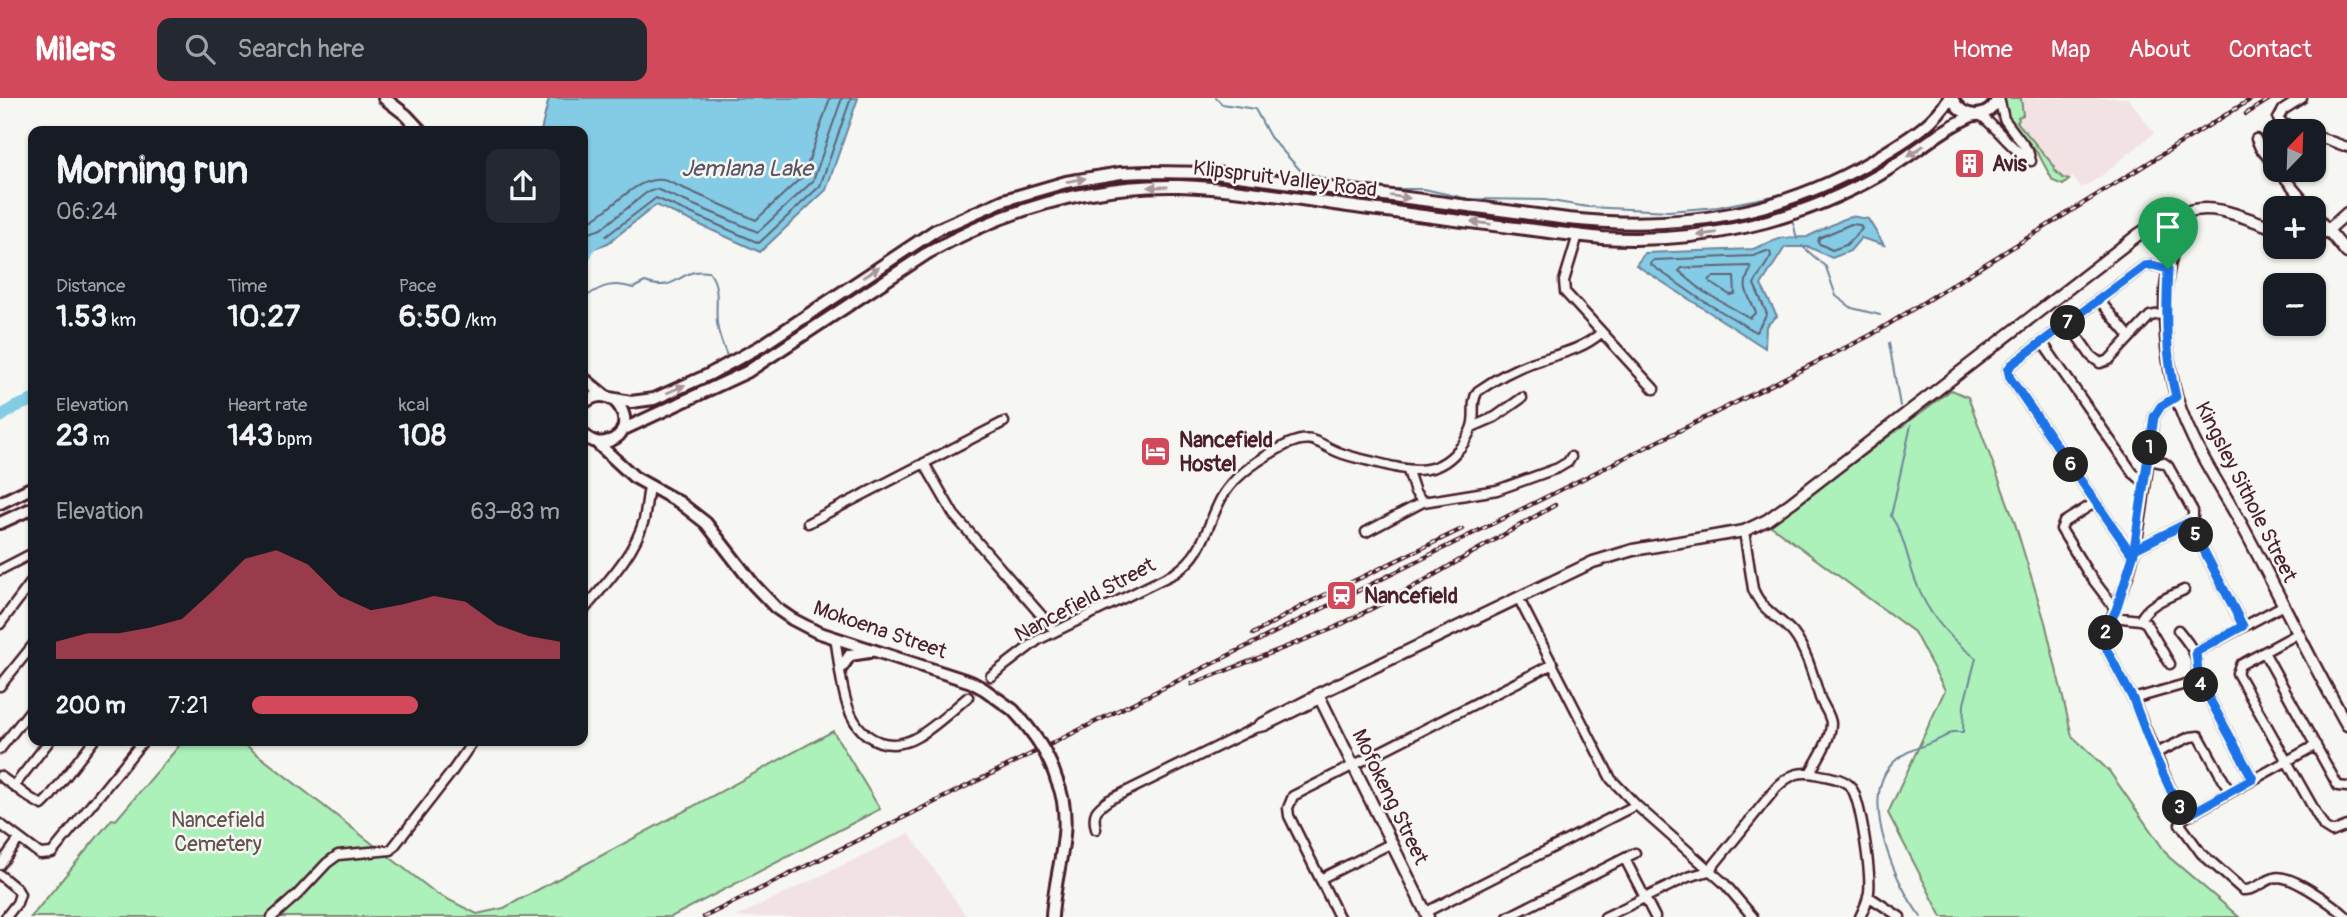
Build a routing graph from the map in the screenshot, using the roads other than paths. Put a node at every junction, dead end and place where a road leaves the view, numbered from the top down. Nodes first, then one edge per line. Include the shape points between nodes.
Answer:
1 (384, 98) edge
2 (1950, 98) edge
3 (1999, 98) edge
4 (2302, 98) edge
5 (1977, 115) junction
6 (2278, 119) edge
7 (416, 126) edge
8 (2256, 139) dead end
9 (2326, 139) edge
10 (2347, 147) edge
11 (2263, 152) edge
12 (2289, 182) edge
13 (2300, 196) edge
14 (2347, 213) edge
15 (2180, 216) junction
16 (2263, 224) edge
17 (2326, 227) edge
18 (2328, 230) junction
19 (1578, 235) junction
20 (2347, 253) edge
21 (2168, 269) junction
22 (2099, 300) junction
23 (2166, 313) junction
24 (2068, 323) junction
25 (1601, 333) junction
26 (2130, 337) junction
27 (2042, 342) junction
28 (588, 382) edge
29 (1654, 389) dead end
30 (608, 397) junction
31 (2176, 397) junction
32 (1522, 398) dead end
33 (588, 401) edge
34 (1004, 422) dead end
35 (1472, 427) junction
36 (620, 432) junction
37 (588, 438) edge
38 (588, 439) edge
39 (1571, 457) dead end
40 (2148, 460) junction
41 (619, 463) junction
42 (924, 463) junction
43 (1408, 471) junction
44 (2144, 482) junction
45 (649, 487) junction
46 (28, 489) edge
47 (1423, 502) junction
48 (2096, 502) junction
49 (0, 503) edge
50 (28, 510) edge
51 (2189, 522) junction
52 (0, 523) edge
53 (808, 523) dead end
54 (1366, 531) dead end
55 (1744, 531) junction
56 (1641, 550) junction
57 (2134, 552) junction
58 (28, 556) edge
59 (0, 570) edge
60 (28, 587) edge
61 (2184, 590) dead end
62 (1521, 603) junction
63 (588, 605) edge
64 (2284, 605) junction
65 (2114, 614) junction
66 (2140, 620) junction
67 (0, 624) edge
68 (2243, 626) junction
69 (2178, 630) dead end
70 (1055, 631) junction
71 (2297, 634) junction
72 (835, 638) junction
73 (2196, 652) junction
74 (2264, 652) junction
75 (28, 653) edge
76 (882, 653) junction
77 (1553, 664) junction
78 (2170, 664) dead end
79 (841, 668) junction
80 (991, 676) tunnel mouth
81 (2196, 681) junction
82 (0, 686) edge
83 (968, 697) tunnel mouth
84 (1319, 697) junction
85 (2133, 699) junction
86 (28, 713) edge
87 (2347, 725) edge
88 (2316, 745) junction
89 (45, 746) edge
90 (89, 746) edge
91 (140, 746) edge
92 (470, 746) edge
93 (0, 749) edge
94 (2154, 754) junction
95 (2287, 761) junction
96 (1354, 765) junction
97 (1810, 773) junction
98 (0, 776) edge
99 (2253, 779) junction
100 (14, 786) junction
101 (2347, 788) edge
102 (2230, 792) junction
103 (1060, 794) junction
104 (1636, 805) junction
105 (2190, 814) junction
106 (0, 824) edge
107 (2347, 826) edge
108 (1096, 829) dead end
109 (19, 839) junction
110 (1392, 843) junction
111 (1635, 853) dead end
112 (1625, 859) junction
113 (0, 865) edge
114 (1709, 871) junction
115 (0, 875) edge
116 (1320, 879) junction
117 (1868, 896) junction
118 (1645, 898) junction
119 (1427, 914) edge
120 (6, 917) edge
121 (272, 917) edge
122 (1045, 917) edge
123 (1052, 917) edge
124 (1339, 917) edge
125 (1508, 917) edge
126 (1605, 917) edge
127 (1655, 917) edge
128 (1753, 917) edge
129 (1860, 917) edge
130 (1900, 917) edge
131 (2347, 917) edge

1 - 7 main road
2 - 5 main road via 1960,110
30 -> 2 main road, Klipspruit Valley Road via 631,402 654,399 708,375 761,346 936,230 1004,200 1066,182 1121,173 1215,173 1568,219 1670,223 1752,210 1820,187 1913,135
3 - 5 main road, Klipspruit Valley Road via 1991,110
3 - 5 street via 2005,122 2031,161
4 - 6 street via 2278,114
5 -> 19 main road, Klipspruit Valley Road via 1952,125 1849,191 1767,222 1667,238
8 - 11 street
9 - 10 street
12 - 13 street
14 - 18 street
15 - 16 street via 2198,208 2217,209
15 - 21 street, Kingsley Sithole Street
15 - 55 street via 2162,219 2139,234 1792,502
17 - 18 street
18 - 20 street
19 - 25 street via 1564,288
19 -> 36 main road, Klipspruit Valley Road via 1216,188 1149,186 1070,197 1011,213 950,240 755,368
21 - 22 street via 2146,265
21 - 23 street, Kingsley Sithole Street
22 - 24 street
22 - 26 street
23 - 26 street via 2150,316
23 - 31 street, Kingsley Sithole Street
24 - 26 street via 2100,363 2109,360
24 - 27 street
25 - 29 street
25 - 35 street via 1582,347 1529,364 1478,391
27 - 44 street via 2133,473
27 - 48 street via 2011,365 2008,373
28 - 30 main road
30 - 33 main road, Klipspruit Valley Road
30 - 36 main road via 623,412
31 - 40 street via 2155,413
31 - 64 street, Kingsley Sithole Street
32 - 35 street
34 - 42 street
35 - 43 street via 1452,457 1421,471
36 - 37 main road, Klipspruit Valley Road via 608,442
36 - 41 main road
38 - 41 main road, Mokoena Street
39 - 47 street via 1558,468 1497,490
40 - 44 street
40 - 51 street via 2170,469 2193,511
41 - 45 main road, Mokoena Street
42 - 53 street
42 - 70 street via 958,520
43 - 47 street
43 - 70 street, Nancefield Street via 1339,453 1315,440 1288,444 1231,483 1195,556 1175,573
44 - 57 street
45 - 63 street via 635,540
45 - 72 main road, Mokoena Street via 706,523 776,608
46 - 49 main road
47 - 54 street
48 - 57 street
48 - 65 street via 2064,522 2061,529
50 - 52 main road
51 - 57 street
51 - 68 street
55 - 56 street
55 - 97 street via 1756,597 1797,640 1830,717 1824,748
56 - 62 street
56 - 84 street via 1592,562
57 - 65 street
58 - 59 street
60 - 67 street
61 - 66 street via 2157,603
62 - 77 street
62 - 84 street
64 - 68 street
64 - 71 street, Kingsley Sithole Street
65 - 66 street
65 - 85 street via 2105,645
66 - 78 street via 2150,628
68 - 73 street
69 - 73 street
70 - 80 street, Nancefield Street
71 - 74 street
71 - 87 street, Kingsley Sithole Street
72 - 76 main road, Mokoena Street
72 - 79 street
73 - 81 street
74 - 88 street
74 - 95 street via 2240,665 2237,673
75 - 82 street
76 - 79 main road via 852,654
76 - 103 main road, Mokoena Street, bridge via 971,682 1013,710 1052,765
77 - 96 street
77 - 104 street via 1608,774
79 - 83 street via 855,724 868,737 887,743 915,739
81 - 85 street
81 - 99 street
84 - 96 street, Mofokeng Street
84 - 108 street via 1271,716 1109,800 1094,814
85 - 94 street
86 - 93 street
88 - 95 street
88 - 101 street via 2338,786
89 - 100 street
90 - 100 street via 45,803 37,804
91 - 109 street via 57,850 40,854
92 - 121 street via 391,850 338,855
94 - 102 street via 2199,736
94 - 105 street via 2175,800
95 - 99 street
95 - 107 street via 2327,830 2335,832
96 - 110 street, Mofokeng Street
96 - 116 street via 1296,793 1289,803 1289,816
97 - 114 street via 1793,774 1783,781
97 - 117 street via 1844,781 1857,798
98 - 100 street
99 - 102 street
102 - 105 street
103 - 122 main road, Mokoena Street
103 - 123 main road, Mokoena Street via 1065,835
104 - 114 street
104 - 119 street
105 - 131 street via 2181,821 2183,830 2201,853 2243,890 2285,877
106 - 109 street
109 - 113 street
110 - 116 street
110 - 119 street, Mofokeng Street
111 - 112 street
112 - 118 street
112 - 125 street
114 - 118 street
114 - 128 street
115 - 120 street via 20,894
116 - 124 street
117 - 129 street
117 - 130 street
118 - 126 street
118 - 127 street

